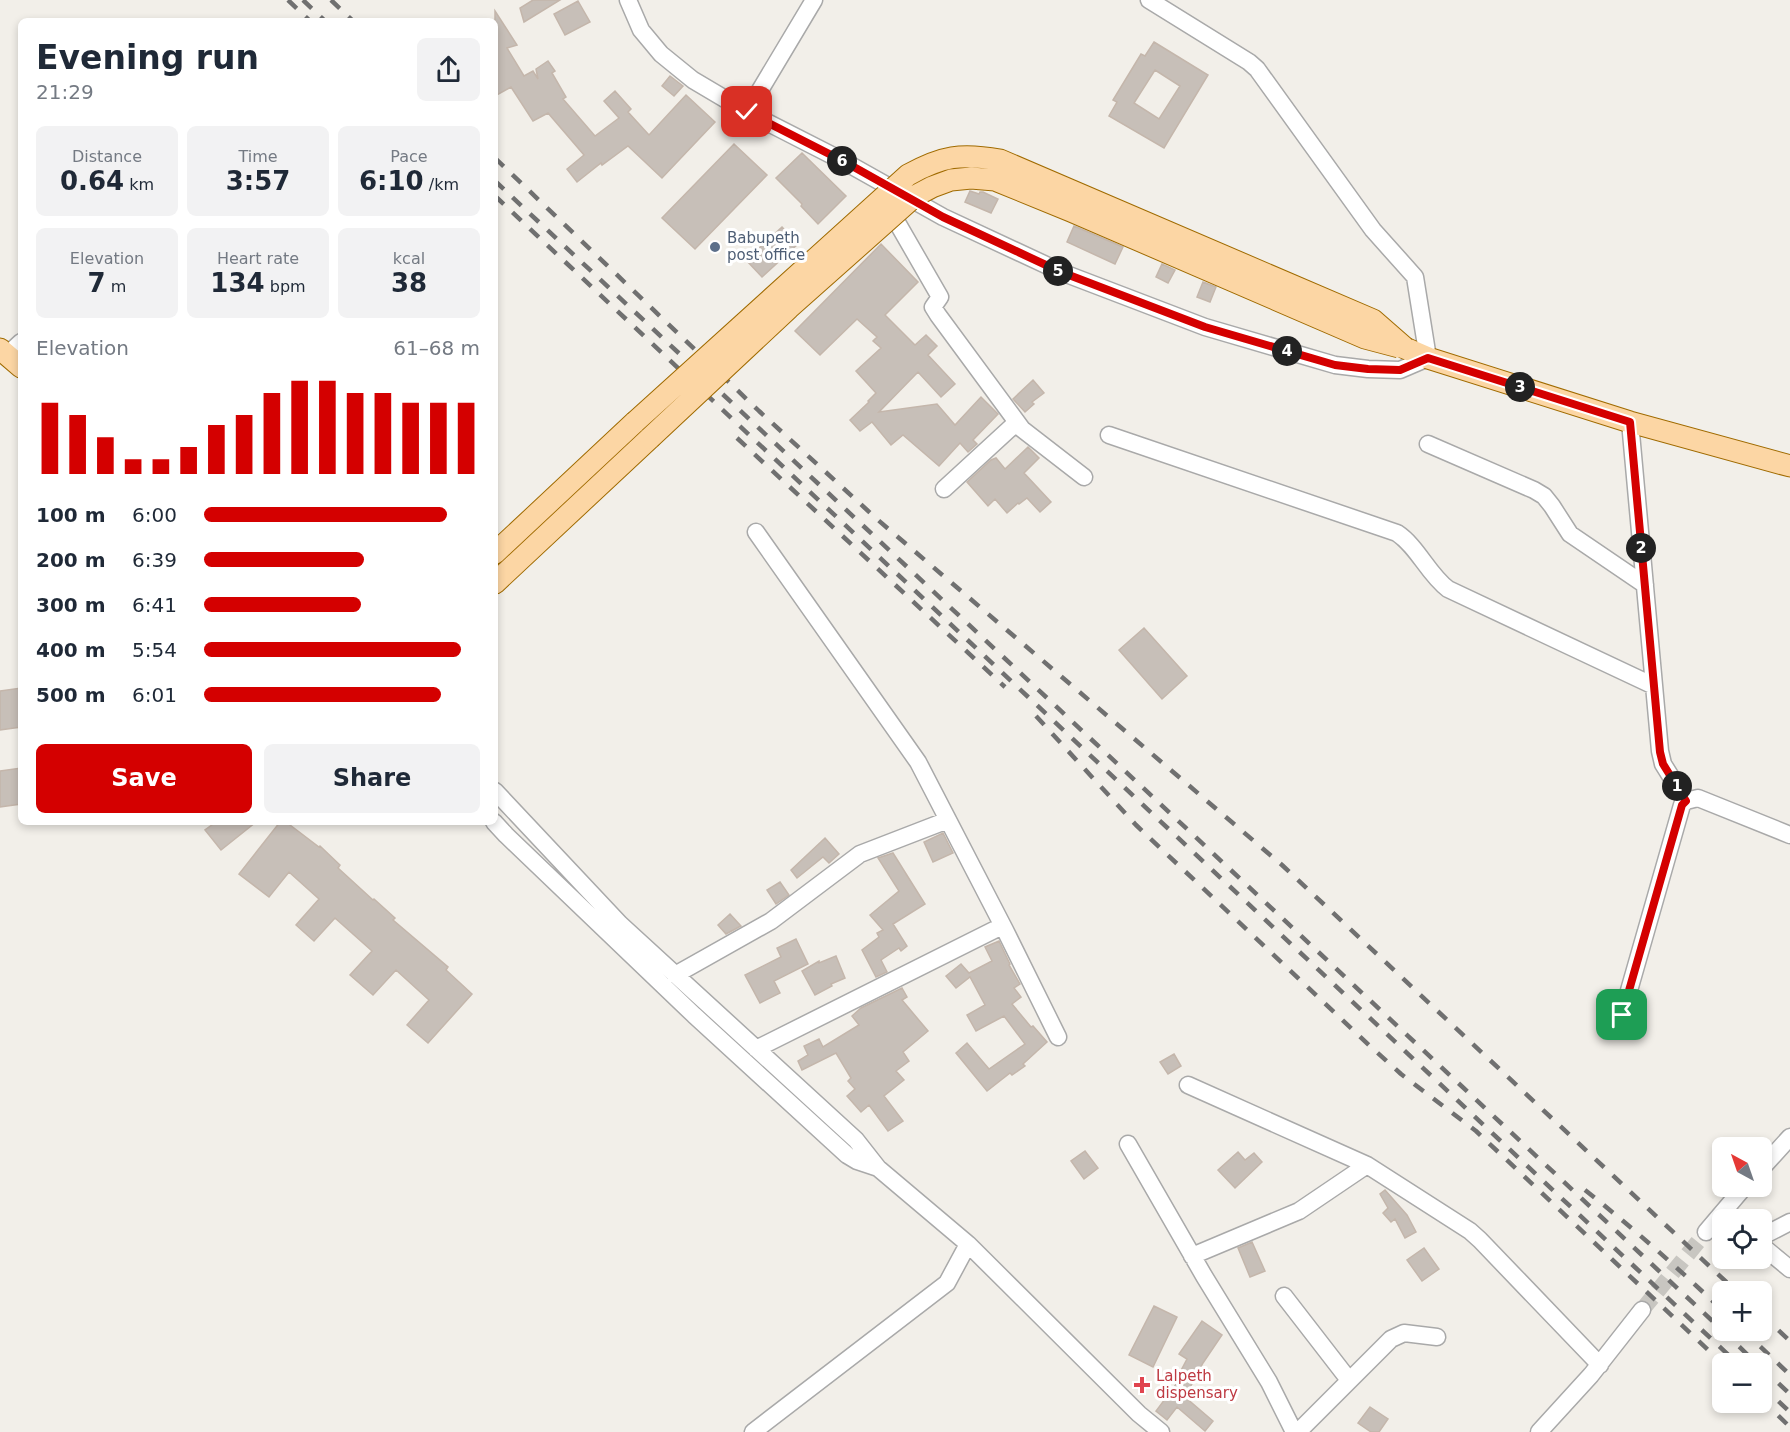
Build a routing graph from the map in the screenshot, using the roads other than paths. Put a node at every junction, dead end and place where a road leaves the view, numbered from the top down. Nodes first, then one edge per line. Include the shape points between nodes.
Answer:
1 (628, 0) edge
2 (814, 0) edge
3 (1149, 0) edge
4 (747, 112) junction
5 (870, 176) junction
6 (1405, 348) junction
7 (1428, 358) junction
8 (1017, 422) junction
9 (1630, 422) junction
10 (1109, 435) dead end
11 (1428, 444) dead end
12 (1790, 466) edge
13 (1084, 477) dead end
14 (944, 489) dead end
15 (756, 532) dead end
16 (498, 550) edge
17 (498, 580) edge
18 (1645, 585) junction
19 (1654, 686) junction
20 (498, 794) edge
21 (1686, 801) junction
22 (948, 820) junction
23 (497, 825) edge
24 (1790, 835) edge
25 (1002, 926) junction
26 (675, 975) junction
27 (1622, 1015) dead end
28 (1058, 1037) dead end
29 (756, 1048) junction
30 (1188, 1085) dead end
31 (1790, 1137) edge
32 (1128, 1144) dead end
33 (1772, 1157) edge
34 (1367, 1165) junction
35 (878, 1168) junction
36 (1790, 1222) edge
37 (1712, 1227) edge
38 (1706, 1232) tunnel mouth
39 (1772, 1232) edge
40 (968, 1244) junction
41 (1772, 1254) edge
42 (1192, 1256) junction
43 (1790, 1269) edge
44 (1284, 1296) dead end
45 (1642, 1310) tunnel mouth
46 (1437, 1337) dead end
47 (1600, 1365) junction
48 (1349, 1380) junction
49 (1546, 1429) edge
50 (753, 1432) edge
51 (1161, 1432) edge
52 (1296, 1432) edge

1 - 4 street via 641,30 661,54 693,80
2 - 4 street
3 - 7 street via 1257,69 1373,230 1414,277
4 - 5 street
5 - 7 street via 943,217 1061,272 1205,327 1335,365 1400,370
5 - 8 street via 940,297 933,308
6 - 7 main road
6 - 16 main road, bridge via 1373,320 1000,160 948,158 908,175
6 - 17 main road, bridge via 1365,338 995,180 951,180 915,196 789,308
7 - 9 main road
8 - 13 street
8 - 14 street
9 - 12 main road
9 - 18 street
10 - 19 street via 1397,533 1448,589
11 - 18 street via 1544,496 1570,534
15 - 22 street via 912,753
18 - 19 street
19 - 21 street via 1660,757
20 - 26 street via 620,924
21 - 24 street via 1698,798
21 - 27 street
22 - 25 street
22 - 26 street via 860,854 771,921
23 - 35 street via 694,1015 847,1155
25 - 28 street
25 - 29 street
26 - 29 street
29 - 35 street via 856,1140
30 - 34 street
31 - 33 street
32 - 42 street
34 - 42 street via 1299,1211
34 - 47 street via 1476,1236
35 - 40 street
36 - 39 street
37 - 38 street
40 - 50 street via 947,1283
40 - 51 street
41 - 43 street
42 - 52 street
44 - 48 street
45 - 47 street
46 - 48 street via 1396,1335
47 - 49 street
48 - 52 street

